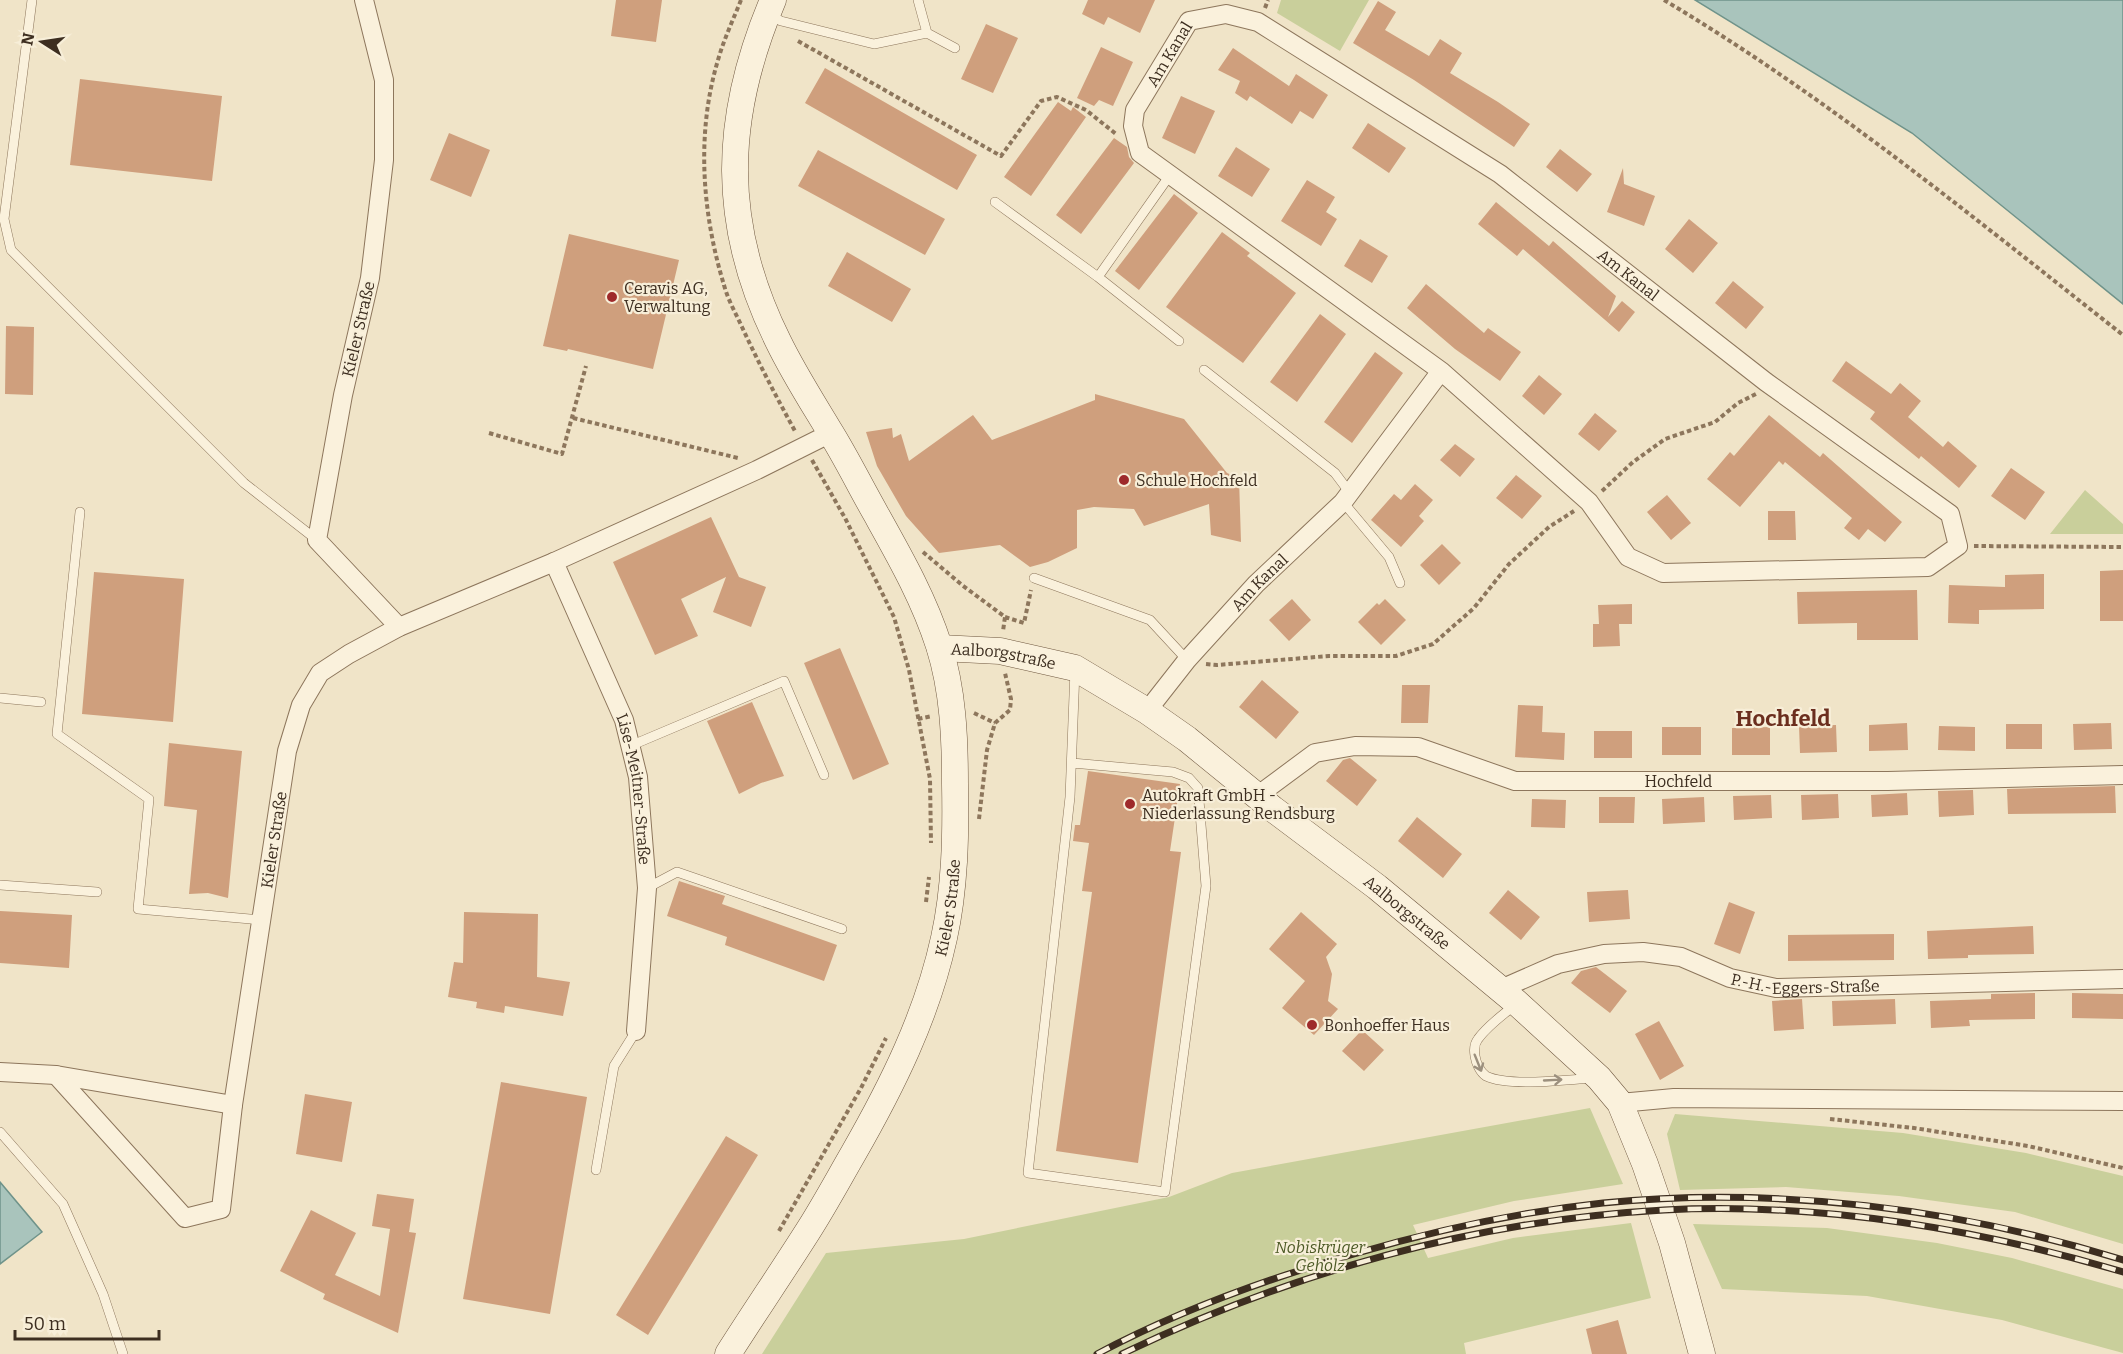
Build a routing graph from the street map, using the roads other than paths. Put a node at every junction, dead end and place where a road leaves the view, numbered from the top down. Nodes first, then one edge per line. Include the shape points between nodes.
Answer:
1 (32, 0) edge
2 (918, 0) edge
3 (368, 2) edge
4 (773, 12) edge
5 (927, 33) junction
6 (955, 48) dead end
7 (1170, 175) junction
8 (996, 202) dead end
9 (2, 218) edge
10 (1098, 278) junction
11 (1179, 341) dead end
12 (1204, 370) dead end
13 (1441, 371) junction
14 (831, 433) junction
15 (1346, 497) junction
16 (80, 512) dead end
17 (317, 540) junction
18 (554, 562) junction
19 (1034, 578) road end
20 (1400, 583) dead end
21 (399, 627) junction
22 (940, 648) junction
23 (1187, 660) junction
24 (1075, 668) junction
25 (0, 698) edge
26 (41, 702) dead end
27 (1147, 711) junction
28 (630, 746) junction
29 (1072, 763) junction
30 (824, 775) dead end
31 (2123, 775) edge
32 (1257, 796) junction
33 (0, 885) edge
34 (647, 888) junction
35 (97, 892) dead end
36 (261, 920) junction
37 (842, 929) dead end
38 (2123, 979) edge
39 (1509, 996) junction
40 (636, 1031) joint
41 (0, 1072) edge
42 (56, 1076) junction
43 (1599, 1078) junction
44 (2123, 1101) edge
45 (1620, 1103) junction
46 (233, 1105) junction
47 (0, 1132) edge
48 (596, 1170) dead end
49 (729, 1353) edge
50 (123, 1354) edge
51 (1702, 1354) edge

1 - 9 lane
2 - 5 lane
3 - 17 street, Kieler Straße via 384,80 384,160 370,278 343,395
4 - 5 lane via 874,44
4 - 14 main road, Kieler Straße via 748,66 734,143 741,236 756,289 776,337
5 - 6 lane
7 - 10 lane
7 - 13 street
7 - 13 street, Am Kanal via 1140,153 1133,126 1135,110 1189,21 1226,14 1258,22 1500,174 1766,382 1950,514 1958,546 1928,567 1663,573 1628,557 1589,502
8 - 10 lane
9 - 17 lane via 11,250 244,483
10 - 11 lane
12 - 15 lane via 1335,473
13 - 15 street, Am Kanal
14 - 18 street, Kieler Straße
14 - 22 main road, Kieler Straße via 918,589
15 - 20 lane via 1389,557
15 - 23 street, Am Kanal via 1256,584
16 - 36 lane via 57,734 149,799 138,909
17 - 21 street
18 - 21 street, Kieler Straße
18 - 28 street, Lise-Meitner-Straße via 624,720
19 - 23 lane via 1150,620
21 - 36 street, Kieler Straße via 320,673 301,705 288,751
22 - 24 main road, Aalborgstraße via 1000,651
22 - 49 main road, Kieler Straße via 955,737 956,833 945,936 934,979 903,1061 883,1101 810,1228
23 - 27 street, Am Kanal
24 - 27 main road, Aalborgstraße
24 - 29 lane
25 - 26 lane
27 - 32 main road, Aalborgstraße
28 - 30 lane via 784,681
28 - 34 street, Lise-Meitner-Straße via 638,777
29 - 29 lane via 1028,1173 1165,1192 1206,886 1198,788 1189,778 1173,772
31 - 32 street, Hochfeld via 1888,781 1515,782 1418,747 1355,746 1314,753
32 - 39 main road, Aalborgstraße via 1377,887
33 - 35 lane
34 - 37 lane via 677,872
34 - 40 street, Lise-Meitner-Straße
36 - 46 street, Kieler Straße
38 - 39 street, P.-H.-Eggers-Straße via 1776,988 1730,978 1681,957 1643,952 1604,954 1558,964
39 - 43 main road, Aalborgstraße
39 -> 43 lane via 1476,1041 1474,1050 1481,1071 1507,1081
40 - 48 lane via 614,1066
41 - 42 street
42 - 46 street
42 - 46 street, Kieler Straße via 185,1218 221,1209
43 - 45 main road, Aalborgstraße
44 - 45 street via 1674,1098
45 - 51 main road, Aalborgstraße via 1672,1243
47 - 50 lane via 63,1204 103,1294

